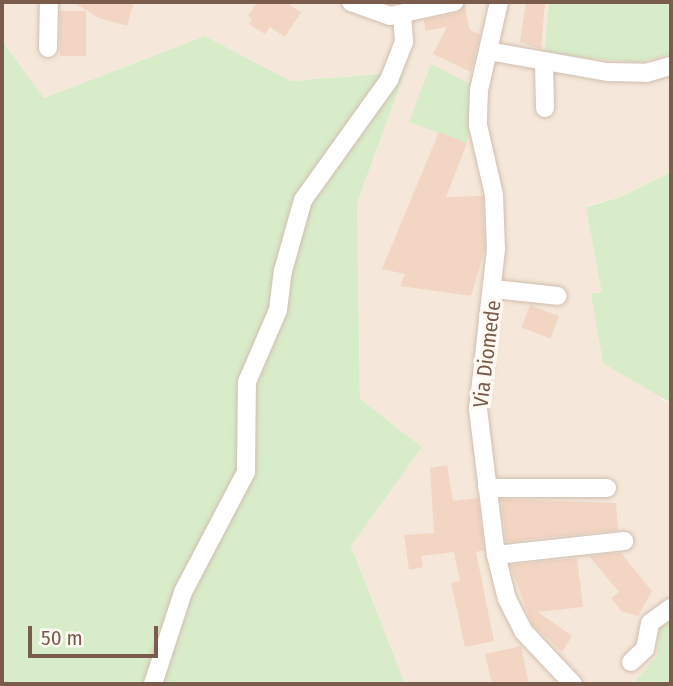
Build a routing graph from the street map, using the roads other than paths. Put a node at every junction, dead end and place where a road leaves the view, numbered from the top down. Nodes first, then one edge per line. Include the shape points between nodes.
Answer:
1 (49, 2) edge
2 (351, 2) edge
3 (454, 2) edge
4 (499, 2) edge
5 (402, 15) junction
6 (48, 48) dead end
7 (488, 51) junction
8 (544, 61) junction
9 (671, 66) edge
10 (545, 108) dead end
11 (495, 289) junction
12 (558, 296) dead end
13 (487, 488) junction
14 (607, 488) dead end
15 (624, 541) dead end
16 (496, 555) junction
17 (671, 608) edge
18 (631, 662) dead end
19 (153, 684) edge
20 (573, 684) edge

1 - 6 street
2 - 5 street
3 - 5 street
4 - 7 street, Via Diomede
5 - 19 street via 404,42 390,80 303,200 283,271 278,310 247,382 246,472 183,592
7 - 8 street
7 - 11 street, Via Diomede via 478,125 494,195
8 - 9 street via 607,72 646,73
8 - 10 street
11 - 12 street
11 - 13 street, Via Diomede via 483,346 478,409
13 - 14 street
13 - 16 street, Via Diomede
15 - 16 street
16 - 20 street, Via Diomede via 507,599 523,631
17 - 18 street via 650,623 645,649

